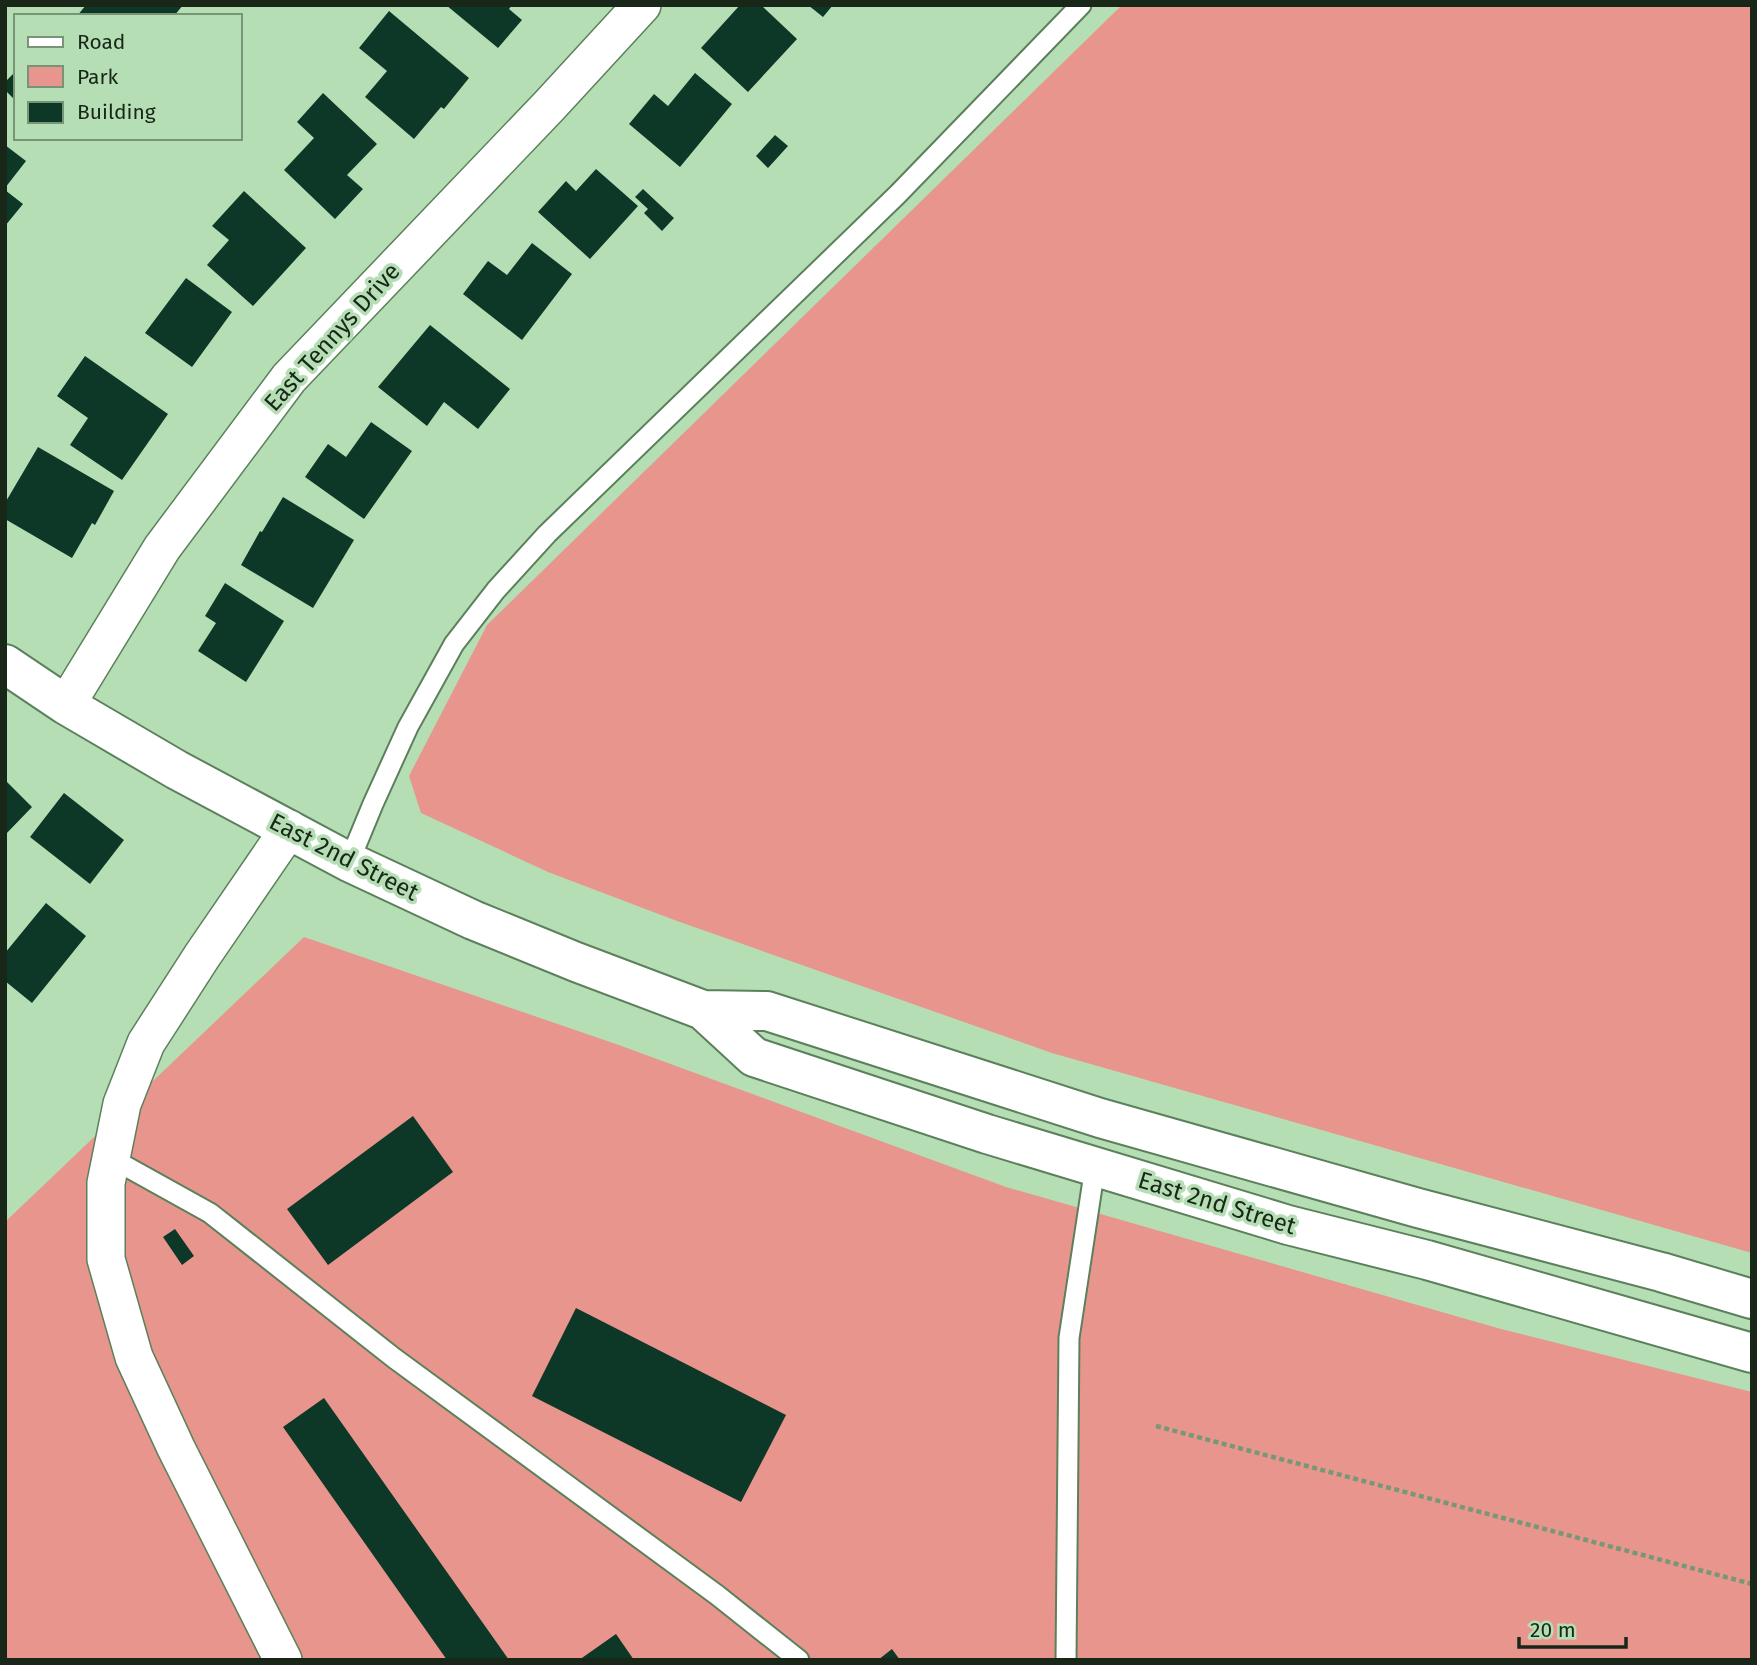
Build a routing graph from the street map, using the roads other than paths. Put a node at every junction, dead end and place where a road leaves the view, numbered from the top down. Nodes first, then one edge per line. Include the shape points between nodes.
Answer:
1 (642, 5) edge
2 (1082, 5) edge
3 (5, 664) edge
4 (66, 705) junction
5 (289, 830) junction
6 (349, 862) junction
7 (703, 1010) junction
8 (111, 1158) junction
9 (1095, 1167) junction
10 (1752, 1299) edge
11 (1752, 1353) edge
12 (283, 1660) edge
13 (799, 1660) edge
14 (1066, 1660) edge

1 - 4 street, East Tennys Drive via 289,378 162,548
2 - 6 lane via 898,194 547,534 496,590 454,644 408,727
3 - 4 main road, East 2nd Street
4 - 5 main road, East 2nd Street
5 - 6 main road, East 2nd Street
5 - 8 street via 146,1043 122,1104
6 - 7 main road, East 2nd Street via 473,920
7 - 9 main road, East 2nd Street via 754,1057
7 - 10 main road, East 2nd Street via 767,1011 1100,1118
8 - 12 street via 106,1183 106,1259 134,1357
8 - 13 lane via 210,1213 394,1358
9 - 11 main road, East 2nd Street
9 - 14 lane via 1069,1338

